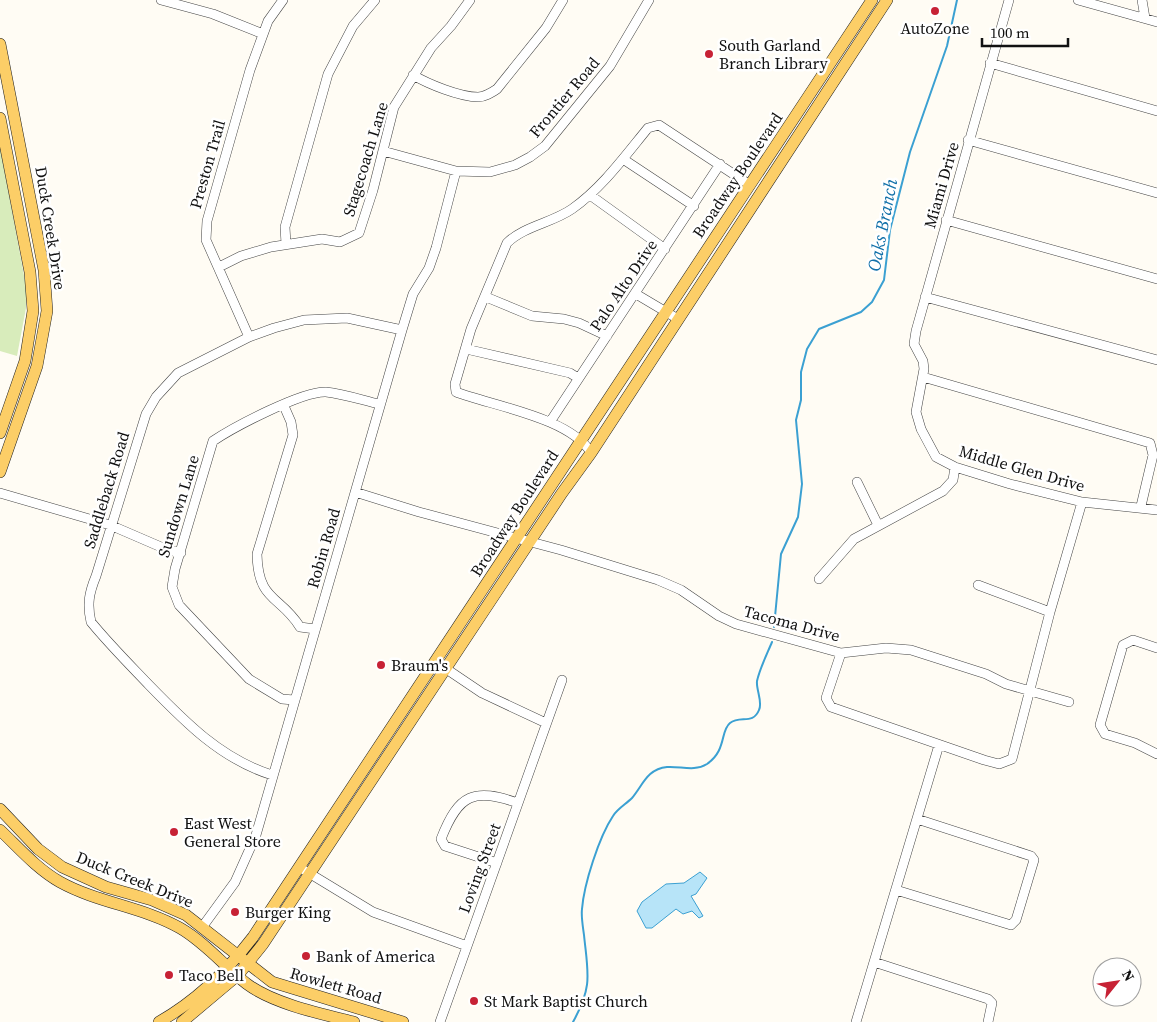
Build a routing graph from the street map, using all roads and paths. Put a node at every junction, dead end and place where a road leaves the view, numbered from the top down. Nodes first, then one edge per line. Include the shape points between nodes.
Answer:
1 (161, 0) edge
2 (282, 0) edge
3 (375, 0) edge
4 (470, 0) edge
5 (563, 0) edge
6 (649, 0) edge
7 (872, 0) edge
8 (887, 0) edge
9 (1008, 0) edge
10 (1078, 0) edge
11 (1114, 0) edge
12 (1142, 0) edge
13 (1108, 8) junction
14 (1145, 18) junction
15 (1157, 22) edge
16 (263, 34) junction
17 (0, 44) edge
18 (990, 63) junction
19 (413, 75) junction
20 (1157, 110) edge
21 (0, 118) edge
22 (968, 140) junction
23 (384, 151) junction
24 (623, 159) junction
25 (720, 164) junction
26 (456, 171) junction
27 (750, 185) junction
28 (1157, 193) edge
29 (590, 195) junction
30 (694, 206) junction
31 (946, 220) junction
32 (286, 244) junction
33 (664, 249) junction
34 (218, 267) junction
35 (44, 270) junction
36 (30, 272) junction
37 (1157, 279) edge
38 (636, 294) junction
39 (925, 296) junction
40 (486, 297) junction
41 (666, 312) junction
42 (678, 319) junction
43 (402, 330) junction
44 (607, 336) junction
45 (249, 337) junction
46 (466, 349) junction
47 (1157, 360) edge
48 (923, 376) junction
49 (578, 378) junction
50 (19, 379) junction
51 (31, 382) junction
52 (379, 404) junction
53 (284, 406) junction
54 (550, 422) junction
55 (0, 433) edge
56 (582, 439) junction
57 (591, 453) junction
58 (955, 467) junction
59 (0, 472) edge
60 (857, 482) dead end
61 (355, 492) junction
62 (0, 493) edge
63 (1082, 502) junction
64 (1141, 506) junction
65 (1157, 510) edge
66 (110, 525) junction
67 (878, 525) junction
68 (516, 537) junction
69 (531, 541) junction
70 (181, 553) junction
71 (819, 579) dead end
72 (978, 585) dead end
73 (1050, 612) junction
74 (315, 629) junction
75 (1157, 648) edge
76 (841, 653) junction
77 (435, 662) junction
78 (446, 669) junction
79 (562, 680) dead end
80 (1030, 691) junction
81 (294, 700) junction
82 (1069, 702) dead end
83 (546, 723) junction
84 (939, 745) junction
85 (1157, 754) edge
86 (272, 775) junction
87 (347, 795) junction
88 (358, 803) junction
89 (518, 804) junction
90 (0, 809) edge
91 (918, 819) junction
92 (0, 830) edge
93 (497, 863) junction
94 (299, 867) junction
95 (311, 874) junction
96 (896, 890) junction
97 (203, 926) junction
98 (467, 946) junction
99 (260, 948) junction
100 (243, 960) junction
101 (874, 962) junction
102 (228, 967) junction
103 (238, 976) junction
104 (274, 982) junction
105 (222, 990) junction
106 (257, 990) junction
107 (351, 1005) junction
108 (162, 1021) edge
109 (350, 1021) edge
110 (182, 1022) edge
111 (403, 1022) edge
112 (440, 1022) edge
113 (856, 1022) edge
114 (988, 1022) edge

1 - 16 street via 214,14
2 - 16 street, Preston Trail
3 - 32 street via 353,26 328,74 286,226
4 - 19 street, Stagecoach Lane
5 - 19 street via 546,28 497,89 489,94 478,97 464,94
6 - 26 street, Frontier Road via 610,66 545,146 515,165 490,172
7 - 27 main road, Broadway Boulevard
8 - 42 main road, Broadway Boulevard
9 - 18 street, Miami Drive
10 - 13 street
11 - 13 street
12 - 14 street
13 - 14 street
14 - 15 street
16 - 34 street, Preston Trail via 206,221 206,240
17 - 35 main road, Duck Creek Drive
18 - 20 street
18 - 22 street, Miami Drive
19 - 23 street, Stagecoach Lane via 394,107
21 - 36 main road, Duck Creek Drive
22 - 28 street
22 - 31 street, Miami Drive
23 - 26 street, Frontier Road
23 - 32 street, Stagecoach Lane via 359,233 340,242 322,239
24 - 25 street via 648,128 659,125
24 - 29 street
24 - 30 street
25 - 27 street
25 - 30 street, Palo Alto Drive
26 - 43 street, Robin Road via 429,268 413,294
27 - 41 main road, Broadway Boulevard
29 - 33 street
29 - 40 street via 550,222 515,235 500,256
30 - 33 street, Palo Alto Drive
31 - 37 street
31 - 39 street, Miami Drive
32 - 34 street, Stagecoach Lane via 241,256
33 - 38 street, Palo Alto Drive
34 - 45 street, Preston Trail
35 - 36 main road
35 - 51 main road, Duck Creek Drive via 47,311
36 - 50 main road, Duck Creek Drive via 33,311
38 - 41 street
38 - 44 street, Palo Alto Drive
39 - 47 street
39 - 48 street, Miami Drive via 914,344 923,361
40 - 44 street via 532,316 564,319
40 - 46 street
41 - 42 street
41 - 56 main road, Broadway Boulevard
42 - 57 main road, Broadway Boulevard
43 - 45 street, Saddleback Road via 338,318 304,320
43 - 52 street, Robin Road
44 - 49 street, Palo Alto Drive
45 - 66 street, Saddleback Road via 178,373 156,397 138,435
46 - 49 street via 570,373
46 - 54 street via 455,384 456,392
48 - 58 street, Middle Glen Drive via 916,412 921,429 936,457
48 - 64 street via 1150,443 1153,455
49 - 54 street, Palo Alto Drive
50 - 51 main road
50 - 55 main road, Duck Creek Drive
51 - 59 main road, Duck Creek Drive
52 - 53 street, Sundown Lane via 325,392
52 - 61 street, Robin Road
53 - 70 street, Sundown Lane via 213,441
53 - 74 street via 292,435 257,554 257,572 262,586 300,627
54 - 56 street
56 - 57 street
56 - 68 main road, Broadway Boulevard
57 - 69 main road, Broadway Boulevard
58 - 63 street, Middle Glen Drive
58 - 67 street via 953,480 942,491
60 - 67 street
61 - 68 street, Tacoma Drive
61 - 74 street, Robin Road
62 - 66 street
63 - 64 street, Middle Glen Drive
63 - 73 street
64 - 65 street, Middle Glen Drive
66 - 70 street
66 - 86 street, Saddleback Road via 88,594 91,622 194,730 222,752 255,770
67 - 71 street via 854,539
68 - 69 street, Tacoma Drive
68 - 77 main road, Broadway Boulevard
69 - 76 street, Tacoma Drive via 658,580 682,590 736,624
69 - 78 main road, Broadway Boulevard
70 - 81 street, Sundown Lane via 172,587 178,605 249,679 282,699
72 - 73 street
73 - 80 street
74 - 81 street, Robin Road
75 - 85 street via 1133,640 1121,648 1100,725 1101,730
76 - 80 street, Tacoma Drive via 886,648 910,650
76 - 84 street via 826,698 831,707
77 - 78 street
77 - 87 main road, Broadway Boulevard
78 - 83 street via 482,693
78 - 88 main road, Broadway Boulevard
79 - 83 street, Loving Street
80 - 82 street, Tacoma Drive
80 - 84 street via 1012,759 1000,764
81 - 86 street, Robin Road
83 - 89 street, Loving Street
84 - 91 street
86 - 97 street, Robin Road via 252,843 234,882
87 - 88 main road
87 - 94 main road, Broadway Boulevard
88 - 95 main road, Broadway Boulevard
89 - 93 street, Loving Street
89 - 93 street via 495,795 479,794 469,798 454,815 441,839 445,846
90 - 97 main road, Duck Creek Drive via 38,849 62,867 106,887 170,907
91 - 96 street
91 - 96 street via 1031,856 1034,860 1016,920 1011,925
92 - 102 main road, Duck Creek Drive via 32,861 61,882 166,921 188,933
93 - 98 street, Loving Street
94 - 95 street
94 - 100 main road, Broadway Boulevard
95 - 98 street via 373,912
95 - 99 main road, Broadway Boulevard
96 - 101 street
97 - 100 main road, Duck Creek Drive
98 - 112 street, Loving Street
99 - 100 main road, Broadway Boulevard
99 - 104 main road via 261,964
100 - 102 main road, Broadway Boulevard
100 - 103 main road, Broadway Boulevard
100 - 104 main road, Rowlett Road
101 - 113 street
101 - 114 street via 988,999 992,1003
102 - 103 main road, Duck Creek Drive
102 - 108 main road, Broadway Boulevard via 196,997
103 - 105 main road, Broadway Boulevard
103 - 106 main road, Rowlett Road
104 - 107 main road, Rowlett Road
105 - 106 main road via 237,986
105 - 110 main road, Broadway Boulevard
106 - 109 main road, Rowlett Road via 279,1000
107 - 109 main road
107 - 111 main road, Rowlett Road

